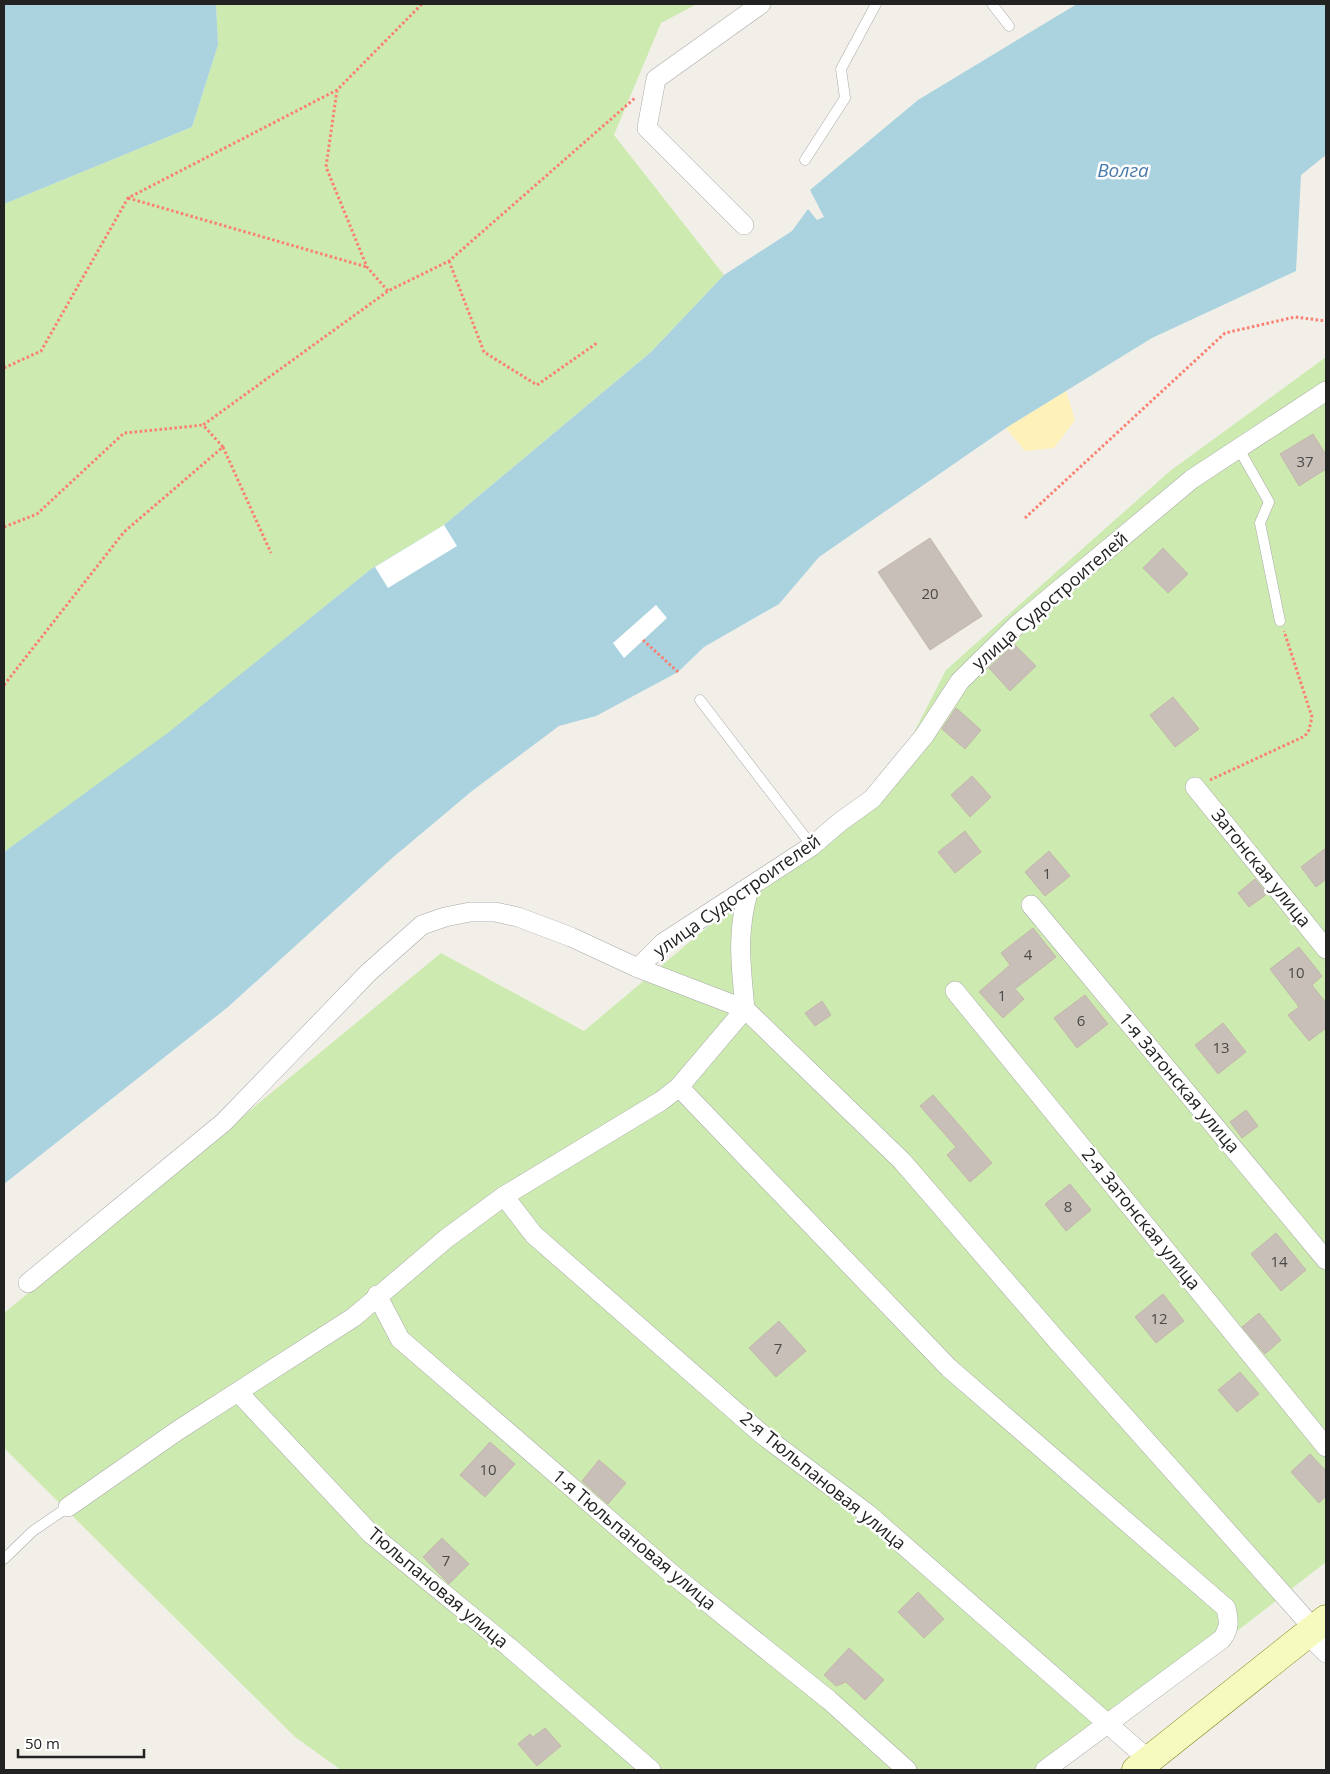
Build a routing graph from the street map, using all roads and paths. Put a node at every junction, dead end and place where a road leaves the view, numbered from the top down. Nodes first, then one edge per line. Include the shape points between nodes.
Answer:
1 (422, 4) edge
2 (761, 4) edge
3 (876, 4) edge
4 (992, 4) edge
5 (1009, 26) dead end
6 (656, 79) junction
7 (337, 90) junction
8 (805, 160) dead end
9 (128, 198) junction
10 (744, 225) dead end
11 (449, 262) junction
12 (367, 267) junction
13 (388, 291) junction
14 (1326, 321) edge
15 (597, 343) dead end
16 (4, 368) edge
17 (1326, 391) edge
18 (203, 425) junction
19 (223, 447) junction
20 (1239, 449) junction
21 (1025, 518) dead end
22 (4, 527) edge
23 (271, 553) dead end
24 (1280, 621) joint
25 (643, 640) dead end
26 (678, 672) dead end
27 (4, 685) edge
28 (700, 700) dead end
29 (1196, 787) joint
30 (812, 846) junction
31 (749, 889) junction
32 (1031, 905) dead end
33 (1326, 949) edge
34 (638, 968) junction
35 (955, 991) dead end
36 (745, 1009) junction
37 (679, 1087) junction
38 (504, 1196) junction
39 (1326, 1260) edge
40 (28, 1283) dead end
41 (377, 1295) junction
42 (238, 1392) junction
43 (1326, 1447) edge
44 (68, 1507) joint
45 (5, 1557) edge
46 (1316, 1627) edge
47 (1326, 1653) edge
48 (1108, 1725) junction
49 (1142, 1765) edge
50 (651, 1770) edge
51 (907, 1770) edge
52 (1045, 1770) edge

1 - 7 path
2 - 6 street
3 - 8 lane via 841,69 845,98
4 - 5 lane
6 - 10 street via 647,128
6 - 11 path
7 - 9 path
7 - 12 path via 326,167
9 - 12 path
9 - 16 path via 41,351
11 - 13 path
11 - 15 path via 484,352 537,385
12 - 13 path
13 - 18 path
14 - 21 path via 1295,317 1225,333
17 - 20 street, улица Судостроителей
18 - 19 path
18 - 22 path via 124,433 37,514
19 - 23 path
19 - 27 path via 124,532
20 - 24 lane via 1269,502 1260,523
20 - 30 street, улица Судостроителей via 1192,479 1018,624 960,681 924,736 872,799
24 - 29 path via 1312,717 1309,730 1304,736
25 - 26 path
28 - 30 lane
29 - 33 street, Затонская улица
30 - 31 street, улица Судостроителей
31 - 34 street, улица Судостроителей via 663,943
31 - 36 street via 739,938
32 - 39 street, 1-я Затонская улица
34 - 36 street
34 - 40 street via 571,937 495,912 453,915 422,925 369,972 224,1122
35 - 43 street, 2-я Затонская улица
36 - 37 street
36 - 46 street via 902,1161 1060,1344
37 - 38 street
37 - 48 street via 949,1368 1226,1608 1228,1630 1222,1639
38 - 41 street
38 - 48 street, 2-я Тюльпановая улица via 534,1235 764,1436 868,1514
41 - 42 street via 354,1317
41 - 51 street, 1-я Тюльпановая улица via 400,1339 672,1574 829,1700
42 - 44 street
42 - 50 street, Тюльпановая улица via 371,1534 495,1635
44 - 45 lane via 33,1531
46 - 47 street
46 - 49 main road
48 - 49 street, 2-я Тюльпановая улица
48 - 52 street

